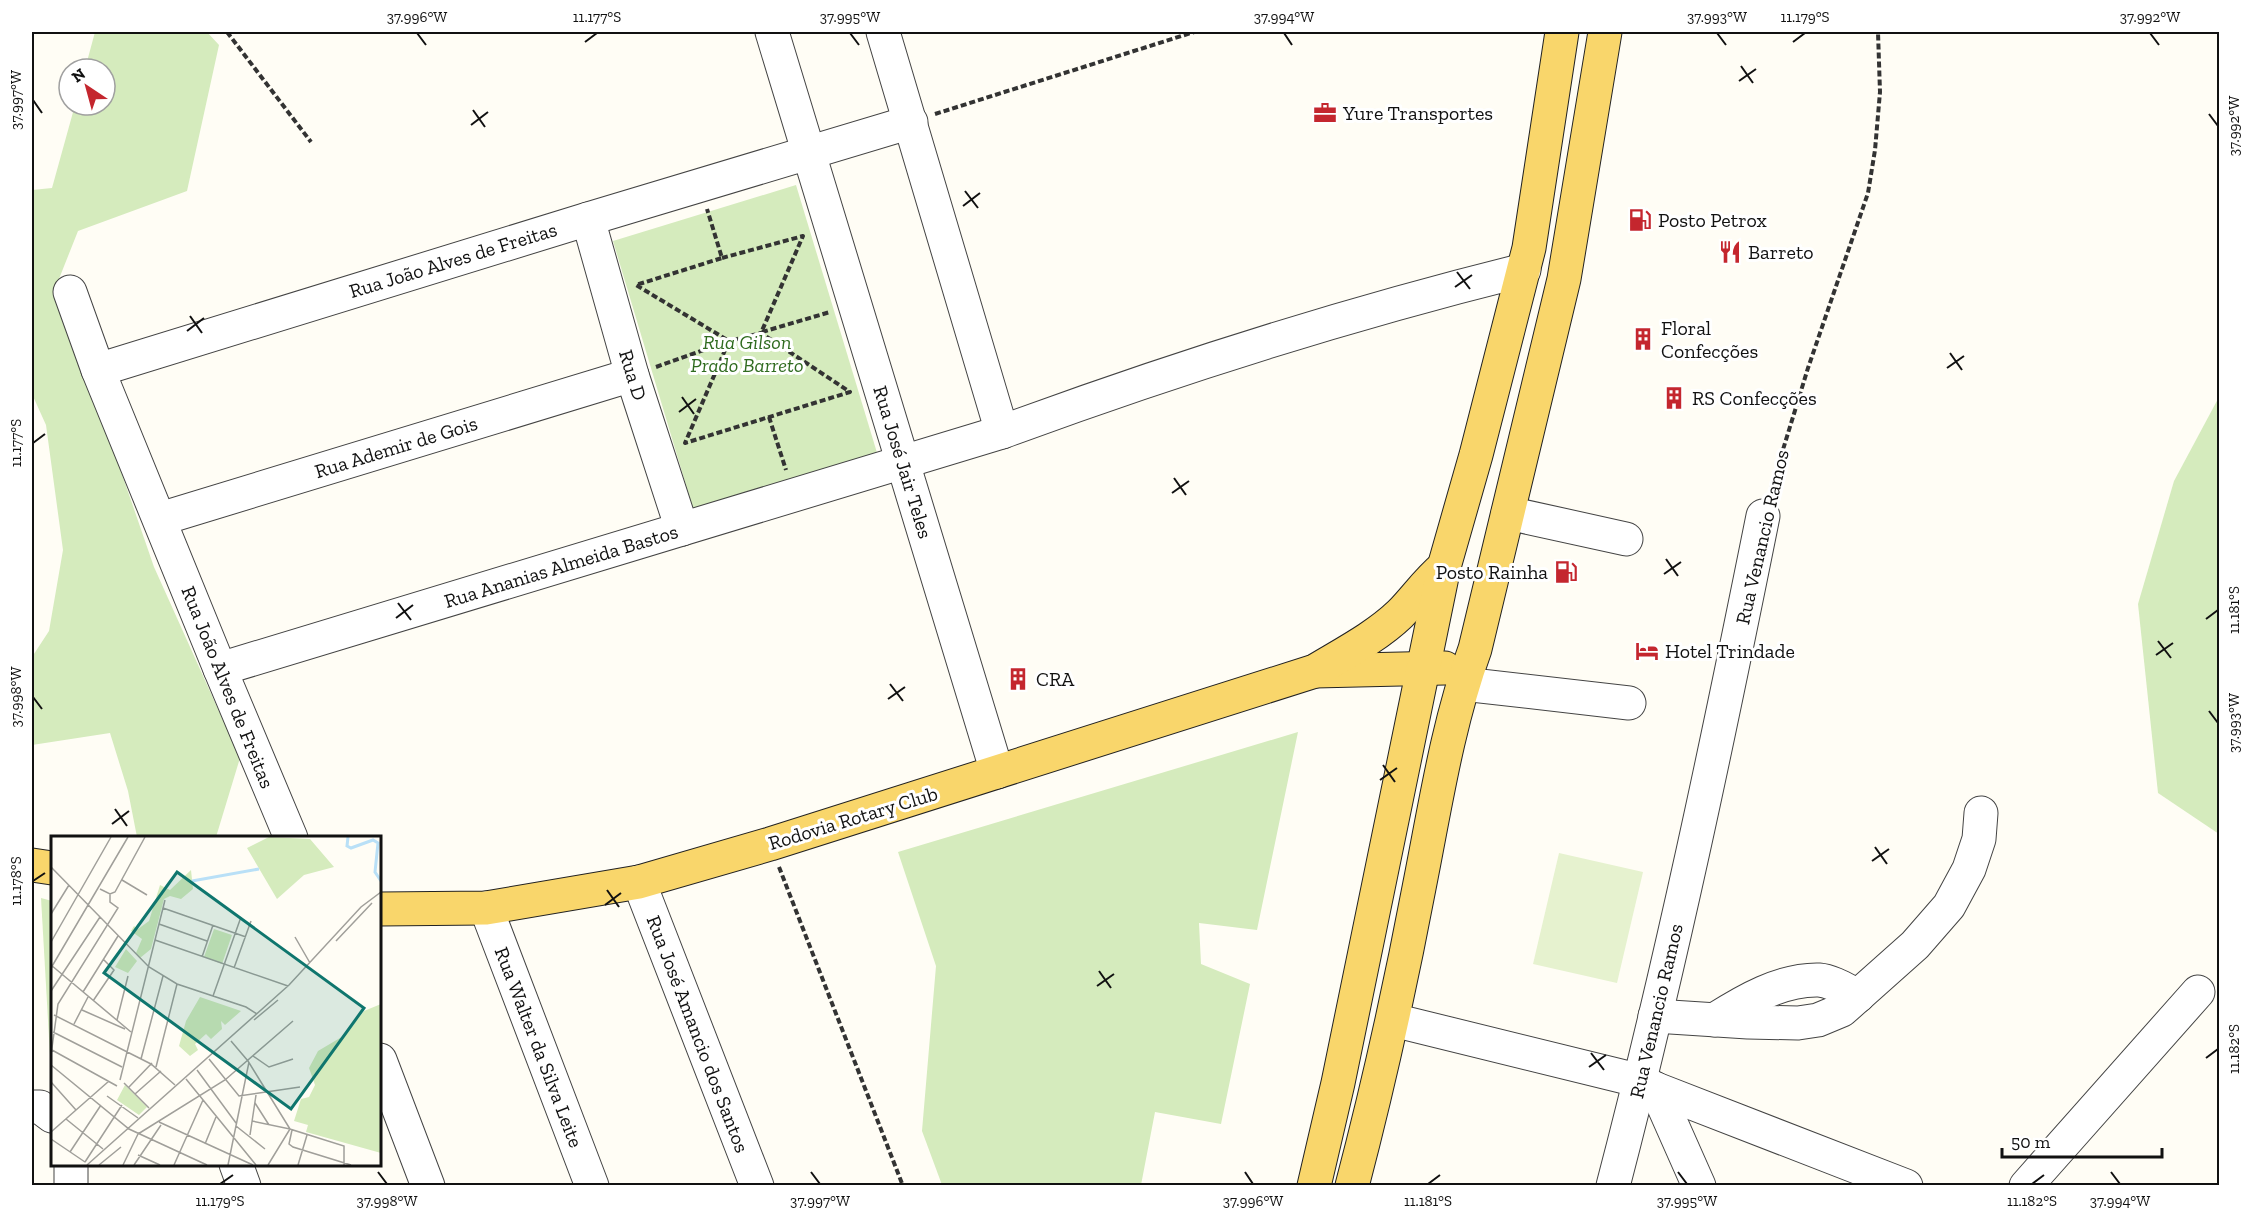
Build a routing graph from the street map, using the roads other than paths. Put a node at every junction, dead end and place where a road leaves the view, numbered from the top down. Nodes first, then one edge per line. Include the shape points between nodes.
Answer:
1 (772, 32) edge
2 (883, 32) edge
3 (1562, 32) edge
4 (1605, 32) edge
5 (911, 122) junction
6 (808, 153) junction
7 (588, 219) junction
8 (1521, 281) junction
9 (70, 292) dead end
10 (1558, 300) junction
11 (98, 370) junction
12 (632, 375) junction
13 (1002, 432) junction
14 (903, 462) junction
15 (1508, 513) junction
16 (1763, 516) road end
17 (160, 519) junction
18 (682, 529) junction
19 (1626, 539) dead end
20 (1444, 567) junction
21 (1424, 668) junction
22 (220, 669) junction
23 (1315, 671) junction
24 (1466, 676) junction
25 (1629, 703) dead end
26 (997, 772) junction
27 (1981, 813) dead end
28 (291, 836) edge
29 (32, 865) edge
30 (51, 868) edge
31 (639, 882) junction
32 (486, 908) junction
33 (381, 909) edge
34 (2198, 992) dead end
35 (1655, 1016) junction
36 (1393, 1020) junction
37 (381, 1063) edge
38 (1338, 1083) junction
39 (1648, 1085) junction
40 (1377, 1088) junction
41 (32, 1107) edge
42 (51, 1115) edge
43 (71, 1166) edge
44 (237, 1166) edge
45 (71, 1185) edge
46 (244, 1185) edge
47 (428, 1185) edge
48 (592, 1185) edge
49 (757, 1185) edge
50 (1314, 1185) edge
51 (1352, 1185) edge
52 (1613, 1185) edge
53 (1699, 1185) edge
54 (1906, 1185) edge
55 (2026, 1185) edge

1 - 6 street, Rua José Jair Teles
2 - 5 street
3 - 8 main road
4 - 10 main road
5 - 6 street, Rua João Alves de Freitas
5 - 13 street
6 - 7 street, Rua João Alves de Freitas
6 - 14 street, Rua José Jair Teles
7 - 11 street, Rua João Alves de Freitas
7 - 12 street, Rua D
8 - 10 main road
8 - 13 street, Rua Ananias Almeida Bastos via 1429,293 1259,344
8 - 20 main road
9 - 11 street, Rua João Alves de Freitas
10 - 15 main road
11 - 17 street, Rua João Alves de Freitas
12 - 17 street, Rua Ademir de Gois
12 - 18 street, Rua D
13 - 14 street, Rua Ananias Almeida Bastos
14 - 18 street, Rua Ananias Almeida Bastos
14 - 26 street, Rua José Jair Teles
15 - 19 street
15 - 24 main road
16 - 35 street, Rua Venancio Ramos via 1715,753
17 - 22 street, Rua João Alves de Freitas
18 - 22 street, Rua Ananias Almeida Bastos
20 - 21 main road
20 - 23 main road via 1399,615
21 - 23 main road
21 - 24 main road
21 - 38 main road
22 - 28 street, Rua João Alves de Freitas
23 - 26 main road, Rodovia Rotary Club
24 - 25 street
24 - 36 main road via 1445,755
26 - 31 main road, Rodovia Rotary Club
27 - 35 street via 1979,839 1969,869 1949,906 1915,945 1858,996 1820,980 1752,998 1714,1020
29 - 30 main road
31 - 32 main road, Rodovia Rotary Club
31 - 49 street, Rua José Amancio dos Santos
32 - 33 main road, Rodovia Rotary Club
32 - 48 street, Rua Walter da Silva Leite
34 - 55 street
35 - 39 street, Rua Venancio Ramos
36 - 39 street
36 - 40 main road
37 - 47 street
38 - 40 main road
38 - 50 main road
39 - 52 street, Rua Venancio Ramos
39 - 53 street
39 - 54 street
40 - 51 main road
41 - 42 street via 40,1107
43 - 45 street
44 - 46 street

